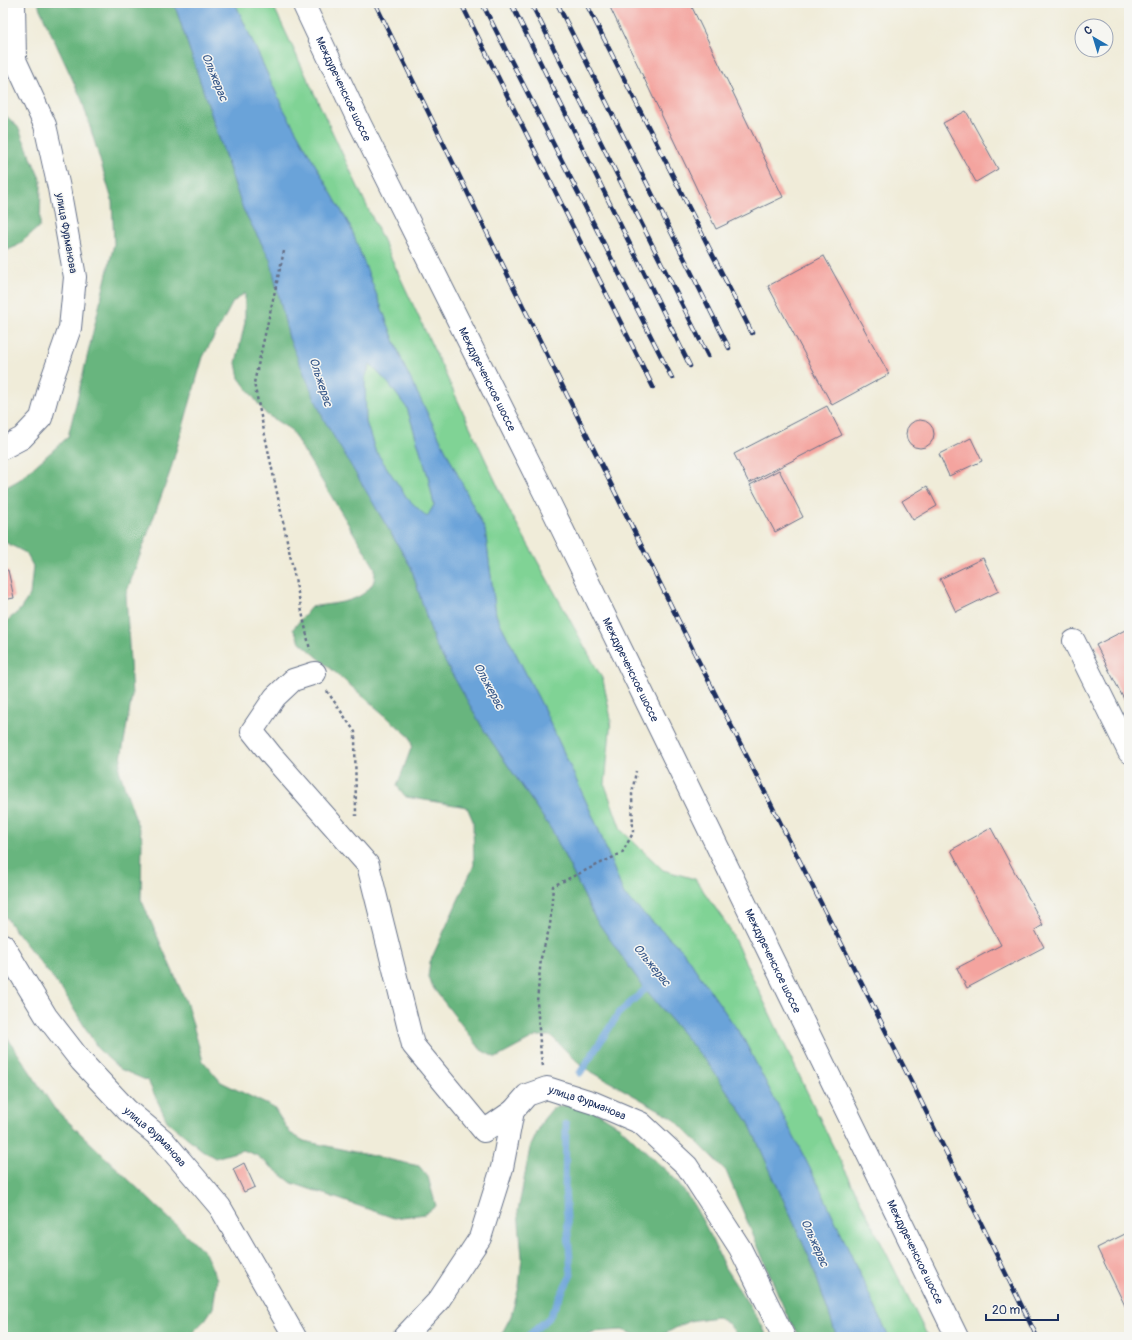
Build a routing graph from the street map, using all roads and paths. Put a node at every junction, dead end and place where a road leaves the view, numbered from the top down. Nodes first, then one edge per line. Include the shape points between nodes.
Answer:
1 (302, 3) edge
2 (11, 8) edge
3 (9, 63) edge
4 (284, 251) dead end
5 (3, 448) edge
6 (1074, 641) dead end
7 (315, 673) junction
8 (1129, 752) edge
9 (636, 771) dead end
10 (357, 852) junction
11 (3, 945) edge
12 (547, 1088) junction
13 (513, 1111) junction
14 (295, 1337) edge
15 (404, 1337) edge
16 (784, 1337) edge
17 (957, 1337) edge

1 - 17 street, Междуреченское шоссе
2 - 3 street, улица Фурманова
3 - 5 street, улица Фурманова via 44,125 59,188 75,277 70,328 41,418 22,438
4 - 7 path via 254,383
6 - 8 street
7 - 10 path via 355,732
7 - 10 street via 292,680 275,697 252,731
9 - 12 path via 632,794 633,834 622,853 553,886 550,926 541,958 537,1002 540,1056
10 - 13 street via 368,865 413,1045 484,1131
11 - 14 street, улица Фурманова via 46,1016 81,1062 127,1110 163,1140 220,1207
12 - 13 street, улица Фурманова via 526,1095
12 - 16 street, улица Фурманова via 594,1103 641,1123 687,1166 740,1248
13 - 15 street, улица Фурманова via 502,1168 480,1238 439,1300

